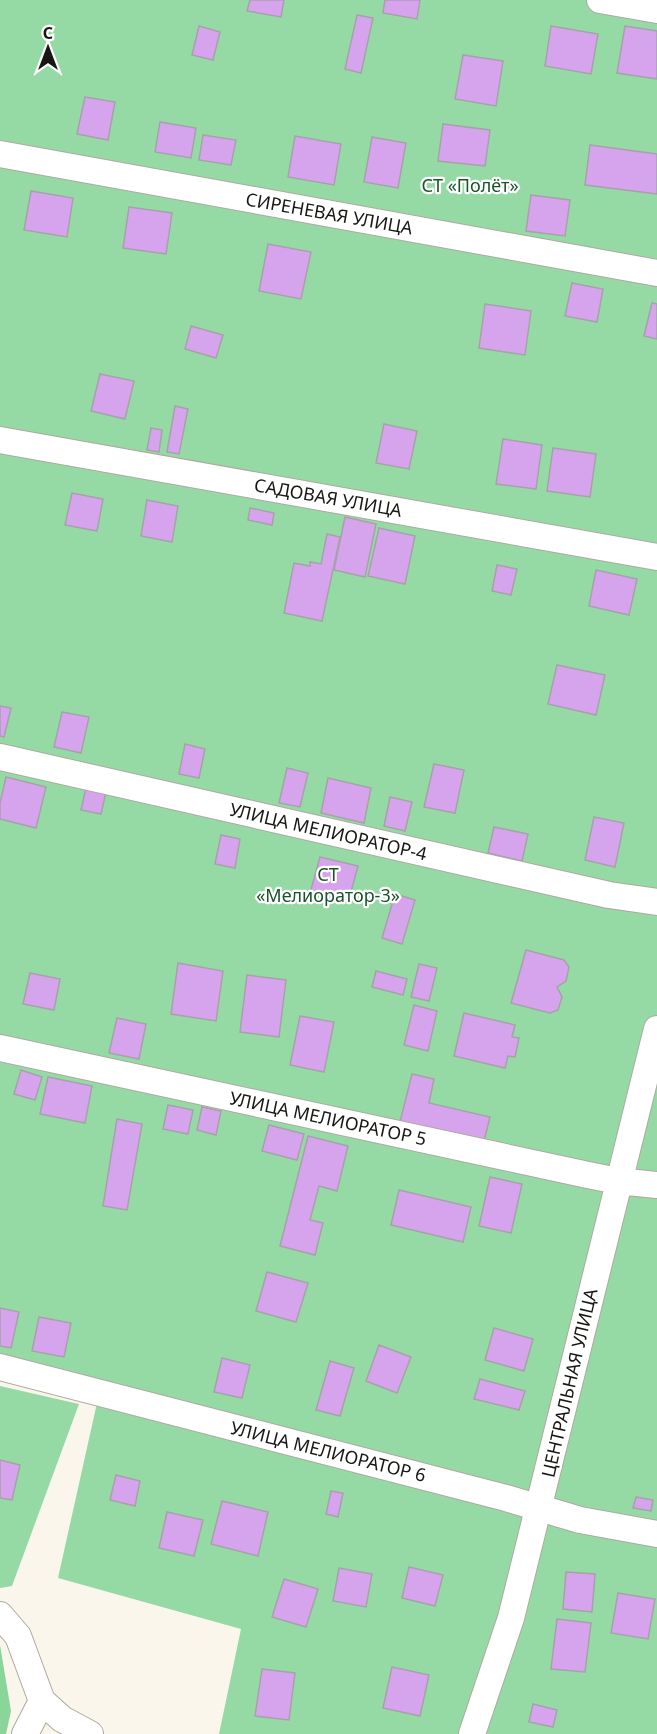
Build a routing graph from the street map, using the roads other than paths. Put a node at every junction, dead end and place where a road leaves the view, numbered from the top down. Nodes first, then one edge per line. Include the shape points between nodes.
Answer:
1 (600, 0) edge
2 (657, 10) edge
3 (0, 154) edge
4 (657, 273) edge
5 (0, 440) edge
6 (657, 557) edge
7 (0, 757) edge
8 (657, 902) edge
9 (657, 1029) edge
10 (0, 1048) edge
11 (618, 1181) junction
12 (657, 1185) edge
13 (0, 1367) edge
14 (540, 1508) junction
15 (657, 1534) edge
16 (0, 1615) edge
17 (42, 1701) junction
18 (25, 1734) edge
19 (90, 1734) edge
20 (472, 1734) edge

1 - 2 street
3 - 4 street, СИРЕНЕВАЯ УЛИЦА
5 - 6 street, САДОВАЯ УЛИЦА
7 - 8 street, УЛИЦА МЕЛИОРАТОР-4 via 609,895
9 - 11 street, ЦЕНТРАЛЬНАЯ УЛИЦА
10 - 11 street, УЛИЦА МЕЛИОРАТОР 5
11 - 12 street, УЛИЦА МЕЛИОРАТОР 5
11 - 14 street, ЦЕНТРАЛЬНАЯ УЛИЦА
13 - 14 street, УЛИЦА МЕЛИОРАТОР 6
14 - 15 street, УЛИЦА МЕЛИОРАТОР 6 via 580,1520
14 - 20 street, ЦЕНТРАЛЬНАЯ УЛИЦА via 512,1618
16 - 17 street via 18,1636
17 - 18 street
17 - 19 street via 62,1719

